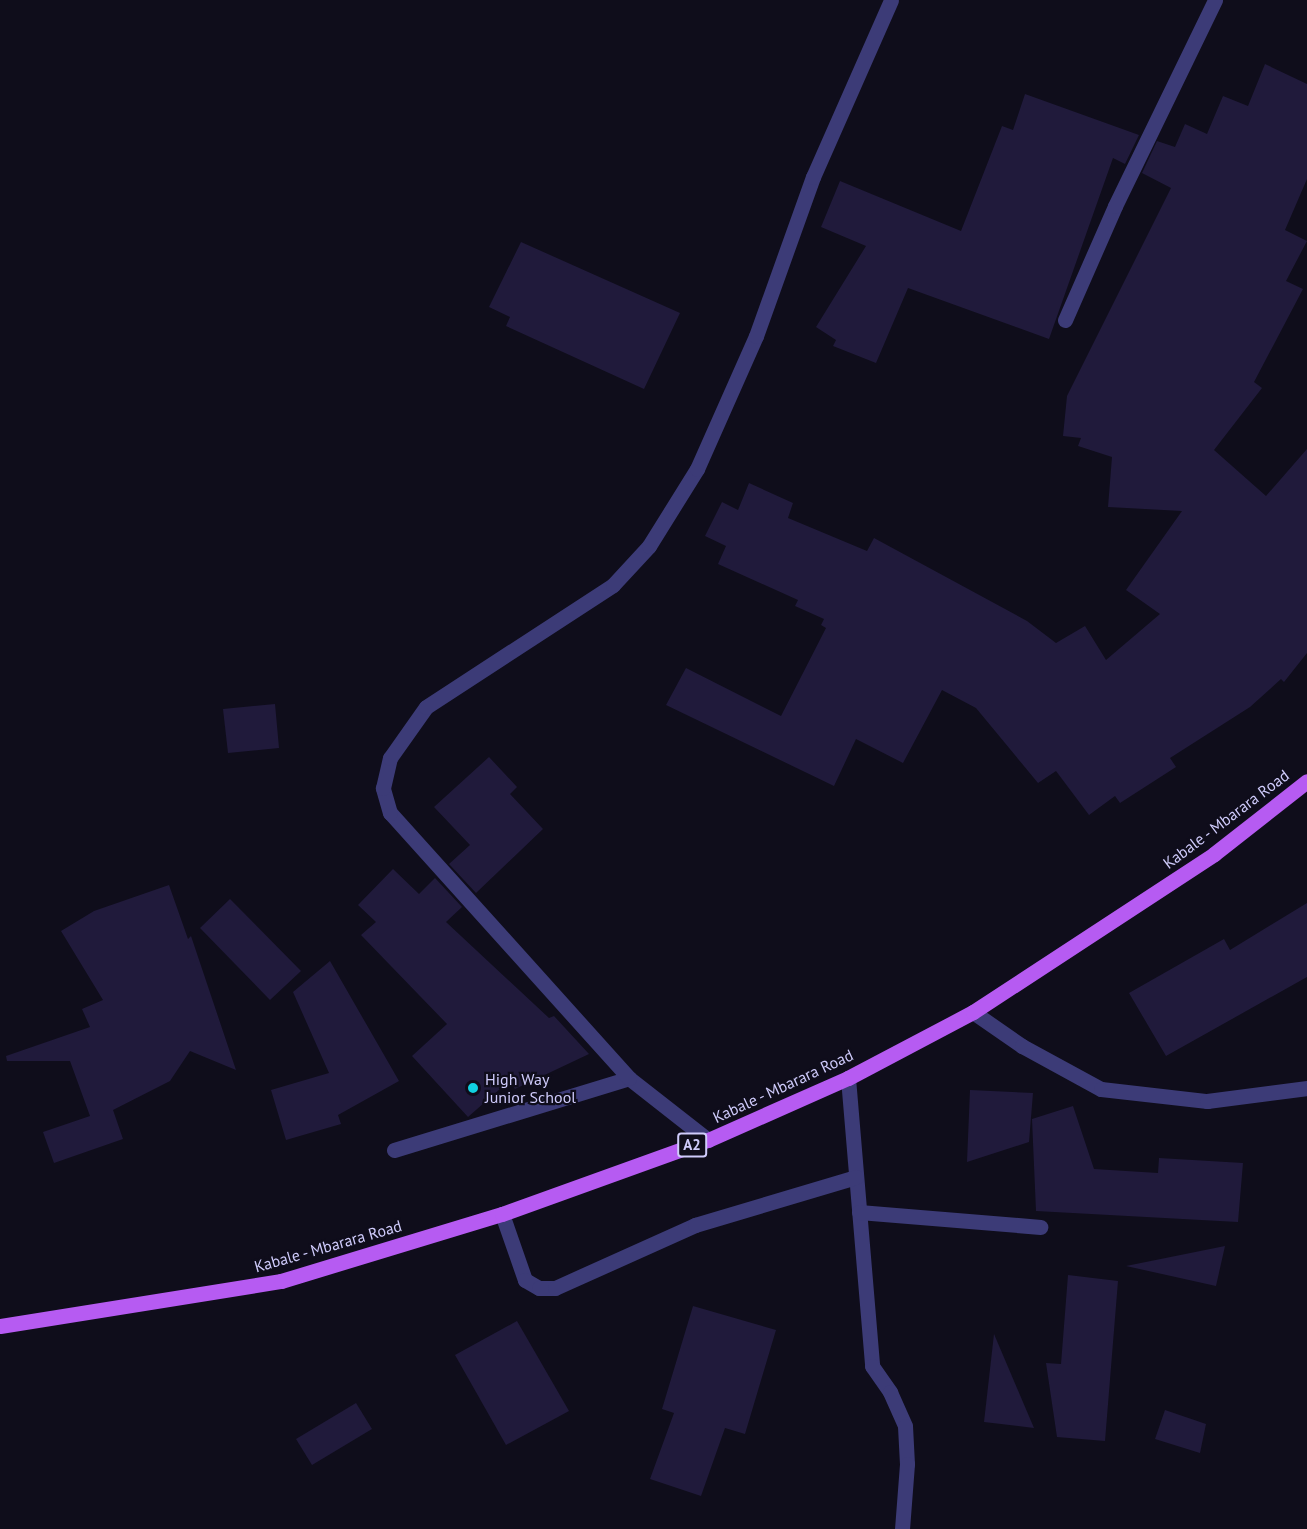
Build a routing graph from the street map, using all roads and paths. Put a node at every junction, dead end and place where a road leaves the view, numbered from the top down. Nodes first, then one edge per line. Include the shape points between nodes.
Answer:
1 (891, 0) edge
2 (1215, 0) edge
3 (1065, 320) dead end
4 (1307, 781) edge
5 (973, 1012) junction
6 (629, 1078) junction
7 (848, 1078) junction
8 (1307, 1088) edge
9 (708, 1140) junction
10 (394, 1150) dead end
11 (856, 1177) junction
12 (859, 1212) junction
13 (502, 1214) junction
14 (1040, 1227) dead end
15 (0, 1326) edge
16 (902, 1529) edge

1 - 6 street via 813,177 756,336 697,469 650,546 613,585 426,707 390,758 383,788 390,813
2 - 3 street via 1130,174
4 - 5 main road, Kabale - Mbarara Road / A2 via 1214,854
5 - 7 main road, Kabale - Mbarara Road / A2
5 - 8 street via 1022,1046 1101,1089 1208,1101
6 - 9 street
6 - 10 street
7 - 9 main road, Kabale - Mbarara Road / A2
7 - 11 street
9 - 13 main road, Kabale - Mbarara Road / A2
11 - 12 street
11 - 13 street via 695,1225 555,1288 539,1288 525,1280
12 - 14 street
12 - 16 street via 872,1366 890,1392 905,1426 907,1464
13 - 15 main road, Kabale - Mbarara Road / A2 via 281,1281

